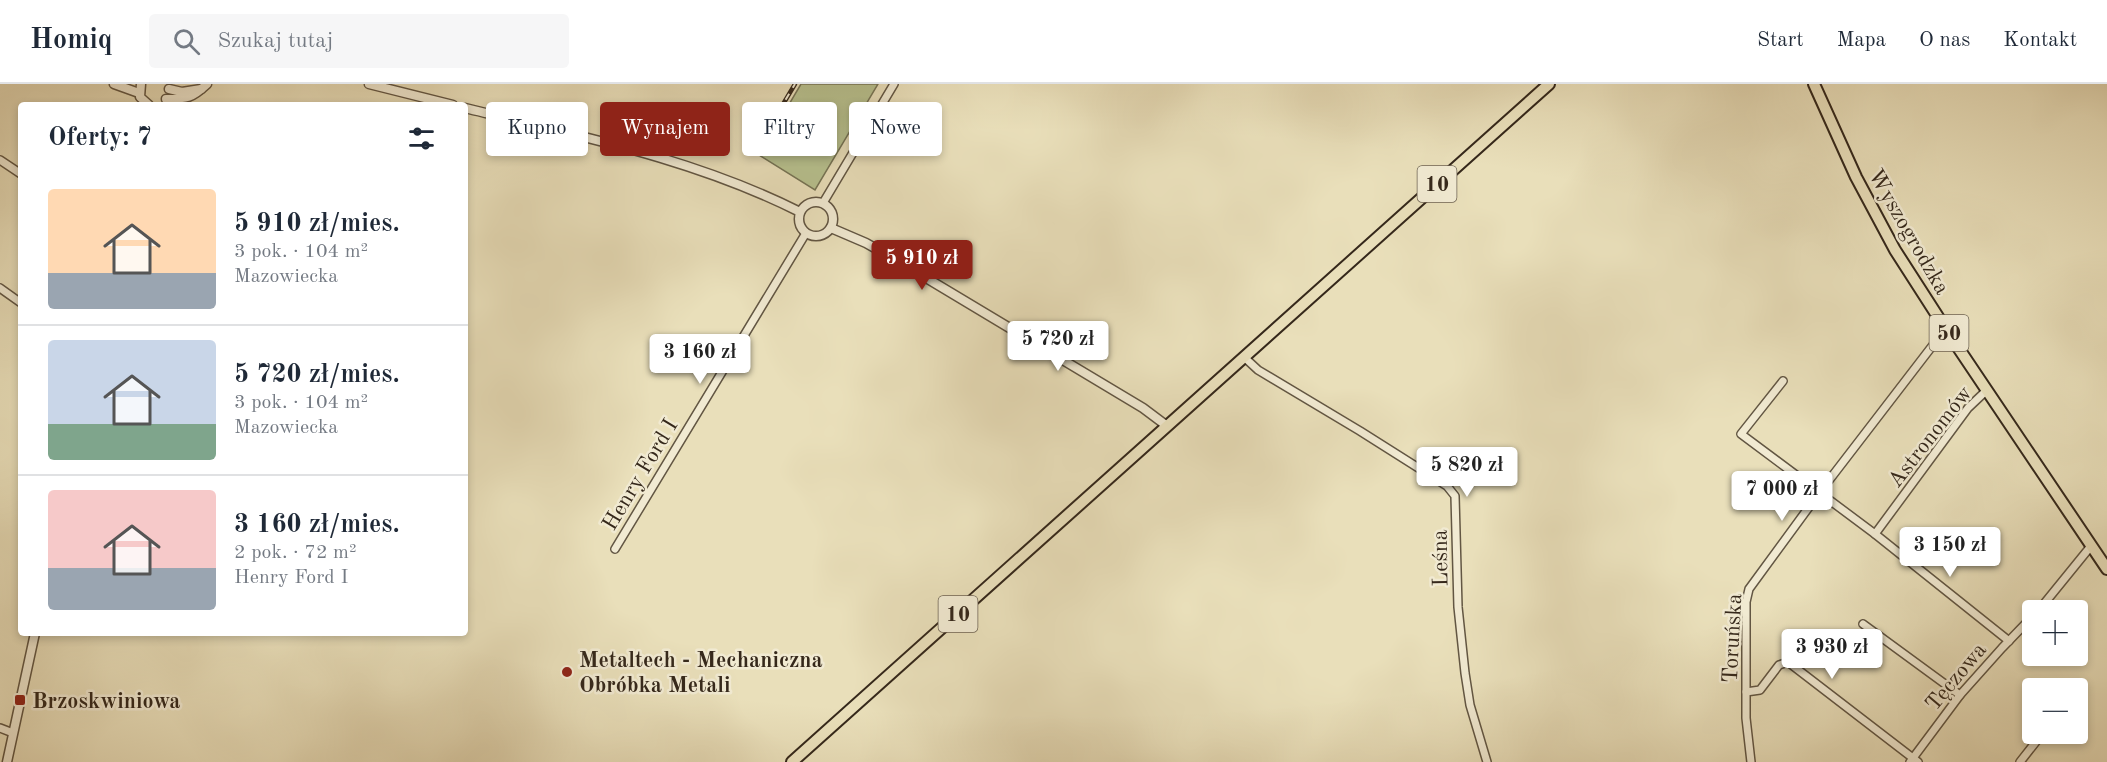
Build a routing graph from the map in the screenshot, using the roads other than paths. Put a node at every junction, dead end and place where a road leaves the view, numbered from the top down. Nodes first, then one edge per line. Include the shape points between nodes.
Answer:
1 (114, 84) edge
2 (369, 84) edge
3 (894, 84) edge
4 (1549, 84) edge
5 (1814, 84) edge
6 (141, 86) edge
7 (168, 86) edge
8 (204, 87) edge
9 (166, 99) junction
10 (145, 102) edge
11 (162, 102) edge
12 (441, 102) edge
13 (468, 109) edge
14 (0, 160) edge
15 (18, 172) edge
16 (823, 203) junction
17 (800, 212) junction
18 (831, 228) junction
19 (806, 233) junction
20 (0, 288) edge
21 (18, 301) edge
22 (1949, 334) junction
23 (1244, 357) junction
24 (1783, 381) dead end
25 (1987, 390) junction
26 (1167, 426) junction
27 (1820, 492) junction
28 (1875, 534) junction
29 (2091, 546) junction
30 (615, 549) dead end
31 (2107, 569) edge
32 (2046, 600) edge
33 (1863, 624) dead end
34 (2022, 627) edge
35 (34, 636) edge
36 (2009, 641) junction
37 (1746, 692) junction
38 (1960, 695) junction
39 (0, 728) edge
40 (13, 733) junction
41 (2034, 744) edge
42 (1914, 760) edge
43 (7, 762) edge
44 (792, 762) edge
45 (1487, 762) edge
46 (1751, 762) edge
47 (2020, 762) edge

1 - 6 street
2 - 12 street
3 - 16 street
4 - 23 main road, 10
5 - 22 main road, Wyszogrodzka / 50 via 1874,213
6 - 10 street
7 - 8 street via 182,92
7 - 9 street
8 - 9 street via 189,98
9 - 11 street
13 - 17 street via 677,162 764,194
14 - 15 street
16 - 17 street via 810,203
16 - 18 street via 834,216
17 - 19 street via 800,226
18 - 19 street via 817,237
18 - 26 street via 903,264 1136,403
19 - 30 street, Henry Ford I
20 - 21 street
22 - 25 main road, Wyszogrodzka / 50
22 - 27 street, Toruńska via 1933,345
23 - 26 main road, 10
23 - 45 street, Leśna via 1258,370 1447,486 1455,496 1458,607 1465,673
24 - 27 street via 1741,434
25 - 28 street, Astronomów via 1968,408
25 - 29 main road, Wyszogrodzka / 50
26 - 44 main road, 10
27 - 28 street
27 - 37 street, Toruńska via 1749,589
28 - 36 street
29 - 31 main road, Wyszogrodzka / 50
29 - 32 street
33 - 38 street
34 - 36 street, Tęczowa
35 - 40 street
36 - 38 street, Tęczowa
37 - 42 street via 1760,690 1779,665 1788,662
37 - 46 street, Toruńska
38 - 42 street, Tęczowa
39 - 40 street
40 - 43 street
41 - 47 street

